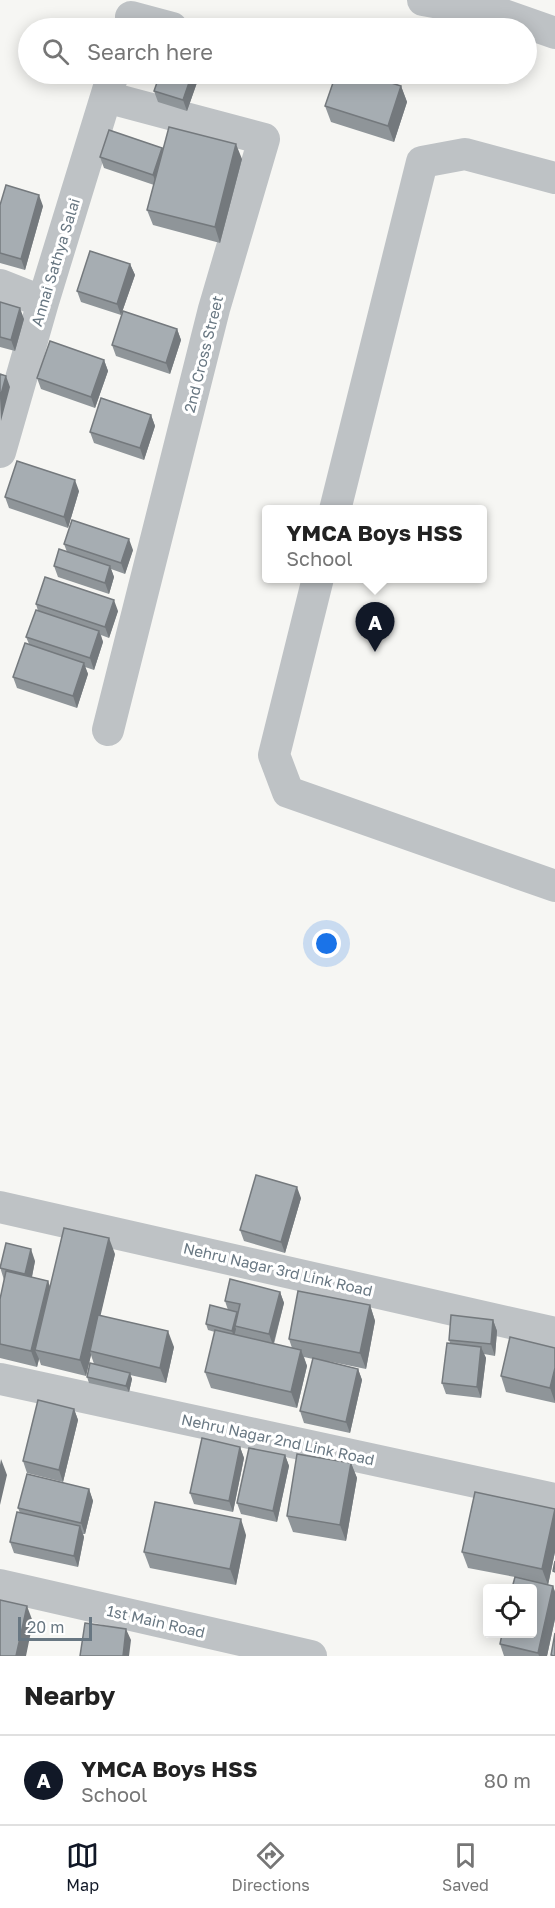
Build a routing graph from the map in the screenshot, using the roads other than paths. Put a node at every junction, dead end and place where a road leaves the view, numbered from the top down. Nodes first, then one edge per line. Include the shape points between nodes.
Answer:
1 (423, 0) edge
2 (512, 18) edge
3 (537, 27) edge
4 (555, 33) edge
5 (110, 85) edge
6 (555, 178) edge
7 (0, 285) edge
8 (43, 302) junction
9 (0, 452) edge
10 (336, 505) edge
11 (317, 583) edge
12 (108, 730) dead end
13 (555, 886) edge
14 (0, 1207) edge
15 (555, 1332) edge
16 (0, 1379) edge
17 (555, 1499) edge
18 (0, 1585) edge
19 (311, 1656) edge

1 - 2 street
3 - 4 street
5 - 8 street, Annai Sathya Salai
5 - 12 street, 2nd Cross Street via 264,139 214,309
6 - 10 street via 465,154 422,162
7 - 8 street
8 - 9 street, Annai Sathya Salai
11 - 13 street via 274,755 288,792
14 - 15 street, Nehru Nagar 3rd Link Road
16 - 17 street, Nehru Nagar 2nd Link Road
18 - 19 street, 1st Main Road

